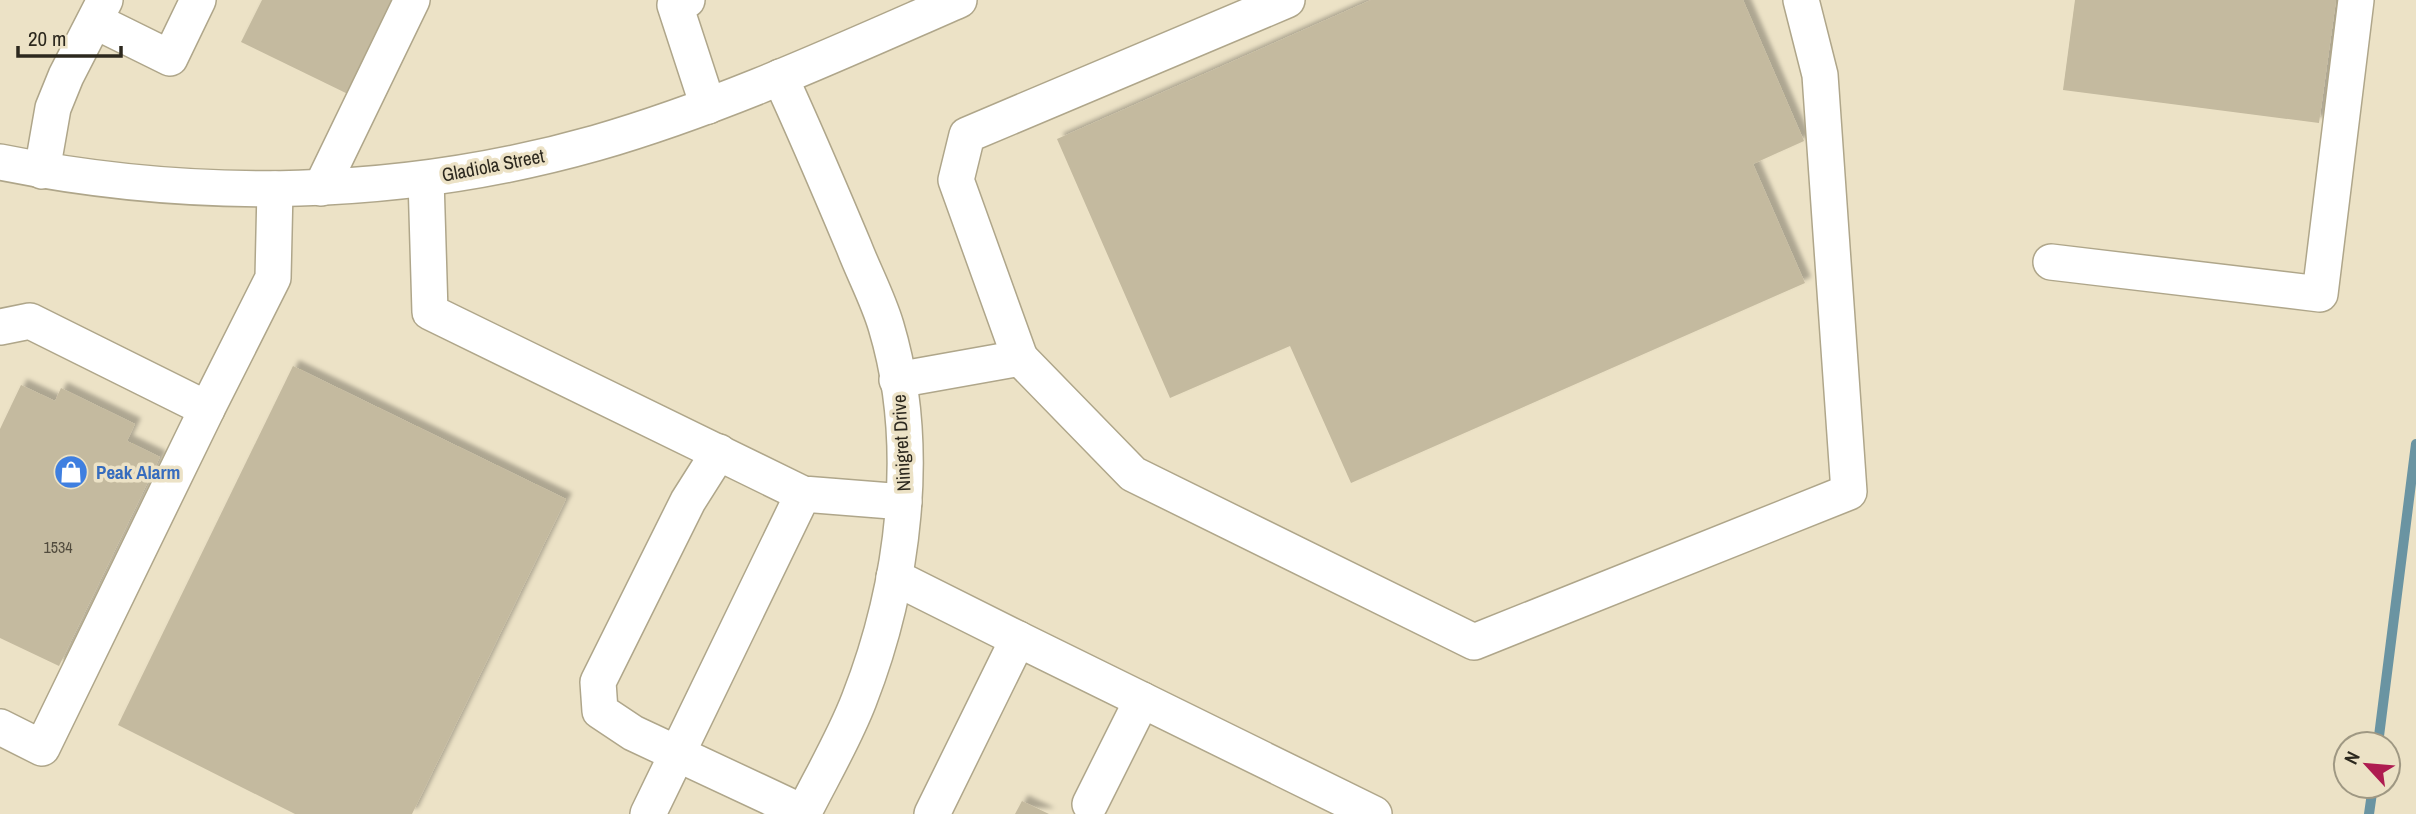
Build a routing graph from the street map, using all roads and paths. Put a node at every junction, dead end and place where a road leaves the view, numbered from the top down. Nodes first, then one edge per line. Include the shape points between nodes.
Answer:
1 (198, 0) edge
2 (412, 0) edge
3 (959, 0) edge
4 (1287, 0) edge
5 (1801, 0) edge
6 (2356, 0) edge
7 (677, 2) edge
8 (100, 10) edge
9 (780, 78) junction
10 (708, 106) junction
11 (0, 162) edge
12 (42, 171) junction
13 (426, 179) junction
14 (321, 188) junction
15 (275, 189) junction
16 (2050, 262) dead end
17 (0, 327) edge
18 (1020, 358) junction
19 (897, 380) junction
20 (207, 409) junction
21 (719, 452) junction
22 (803, 494) junction
23 (904, 502) junction
24 (894, 577) junction
25 (1018, 639) junction
26 (1142, 700) junction
27 (4, 739) edge
28 (677, 753) junction
29 (1090, 804) dead end
30 (803, 813) edge
31 (648, 814) edge
32 (932, 814) edge
33 (1374, 814) edge

1 - 8 street via 170,58
2 - 14 street
3 - 9 street, Gladiola Street
4 - 18 street via 967,135 956,180
5 - 18 street via 1820,75 1849,492 1474,642 1133,474
6 - 16 street via 2320,294
7 - 10 street
8 - 12 street via 53,108
9 - 10 street, Gladiola Street
9 - 19 street, Ninigret Drive via 886,325
10 - 13 street, Gladiola Street via 596,143
11 - 12 street, Gladiola Street
12 - 15 street, Gladiola Street via 198,188
13 - 14 street, Gladiola Street
13 - 21 street via 430,312
14 - 15 street, Gladiola Street
15 - 20 street via 273,278
17 - 20 street via 30,320
18 - 19 street
19 - 23 street, Ninigret Drive
20 - 27 street via 42,748
21 - 22 street
21 - 28 street via 688,501 598,682 600,711 633,733
22 - 23 street
22 - 28 street
23 - 24 street, Ninigret Drive
24 - 25 street
24 - 30 street, Ninigret Drive via 859,700
25 - 26 street
25 - 32 street
26 - 29 street
26 - 33 street
28 - 30 street
28 - 31 street

